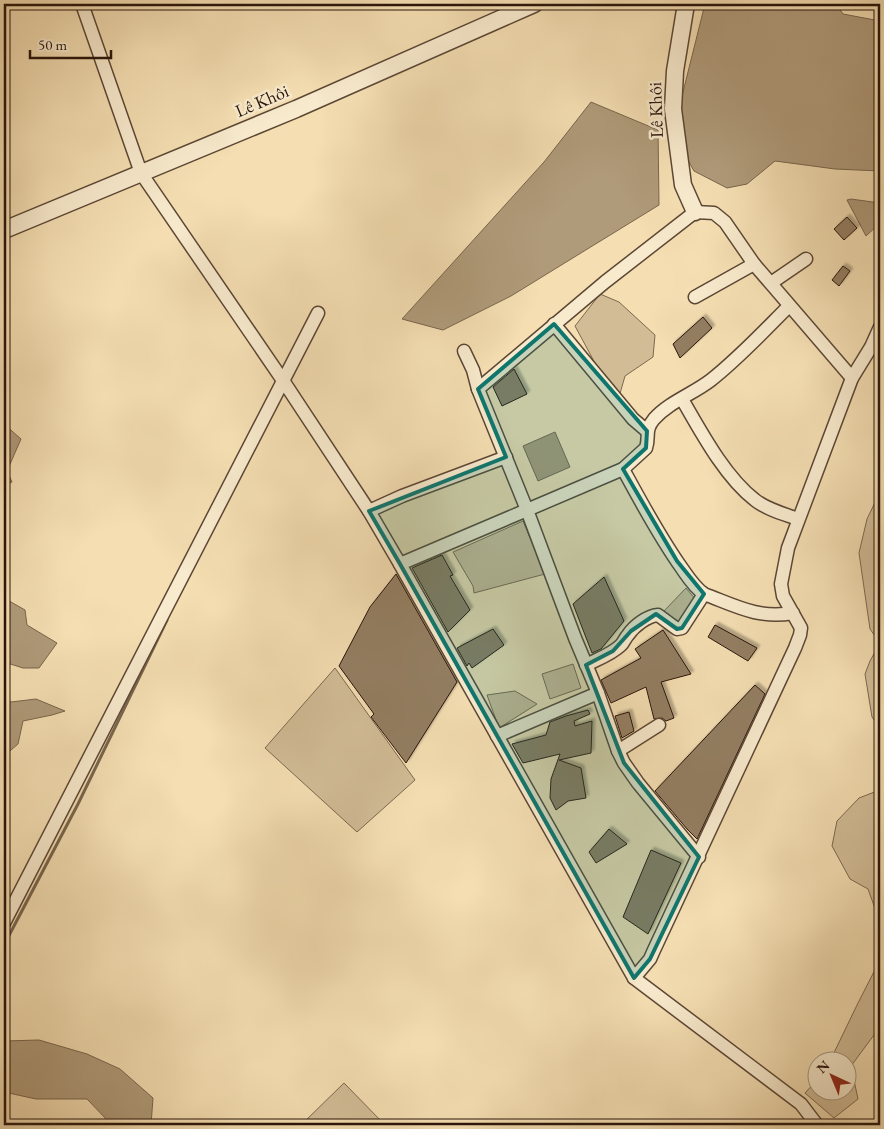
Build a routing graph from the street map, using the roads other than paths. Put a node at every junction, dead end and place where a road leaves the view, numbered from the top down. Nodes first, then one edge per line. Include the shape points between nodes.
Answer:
1 (82, 4) edge
2 (534, 4) edge
3 (686, 4) edge
4 (141, 173) junction
5 (695, 212) junction
6 (4, 230) edge
7 (806, 259) dead end
8 (754, 264) junction
9 (770, 283) junction
10 (695, 297) dead end
11 (790, 306) junction
12 (318, 313) dead end
13 (554, 324) junction
14 (880, 327) edge
15 (464, 351) dead end
16 (852, 378) junction
17 (284, 382) junction
18 (478, 389) junction
19 (682, 399) junction
20 (647, 431) junction
21 (506, 457) junction
22 (622, 470) junction
23 (527, 510) junction
24 (368, 511) junction
25 (798, 519) junction
26 (400, 564) junction
27 (704, 594) junction
28 (793, 613) junction
29 (586, 665) junction
30 (598, 693) junction
31 (659, 724) dead end
32 (497, 736) junction
33 (618, 752) junction
34 (699, 856) junction
35 (4, 923) edge
36 (634, 978) junction
37 (817, 1125) edge

1 - 4 street
2 - 4 street, Lê Khôi
3 - 5 street, Lê Khôi via 675,72 673,109 683,186
4 - 6 street, Lê Khôi
4 - 17 street
5 - 8 street via 714,213 721,219
5 - 13 street
7 - 9 street
8 - 9 street
8 - 10 street
9 - 11 street
11 - 16 street
11 - 19 street via 727,367
12 - 17 street
13 - 18 street
13 - 20 street via 633,419
14 - 16 street
15 - 18 street
16 - 25 street
17 - 24 street
17 - 35 street
18 - 21 street
19 - 20 street via 654,419
19 - 25 street via 710,447 748,494 759,503
20 - 22 street via 646,448
21 - 23 street
21 - 24 street
22 - 23 street
22 - 27 street via 677,561
23 - 26 street
23 - 29 street
24 - 26 street
25 - 28 street via 781,584 783,596
26 - 32 street
27 - 28 street via 756,613 771,616
27 - 29 street via 682,628 676,629 658,615 653,616 632,631 613,651
28 - 34 street via 801,628 795,648
29 - 30 street
30 - 32 street
30 - 33 street
31 - 33 street
32 - 36 street
33 - 34 street via 638,783
34 - 36 street via 650,959
36 - 37 street via 802,1104

